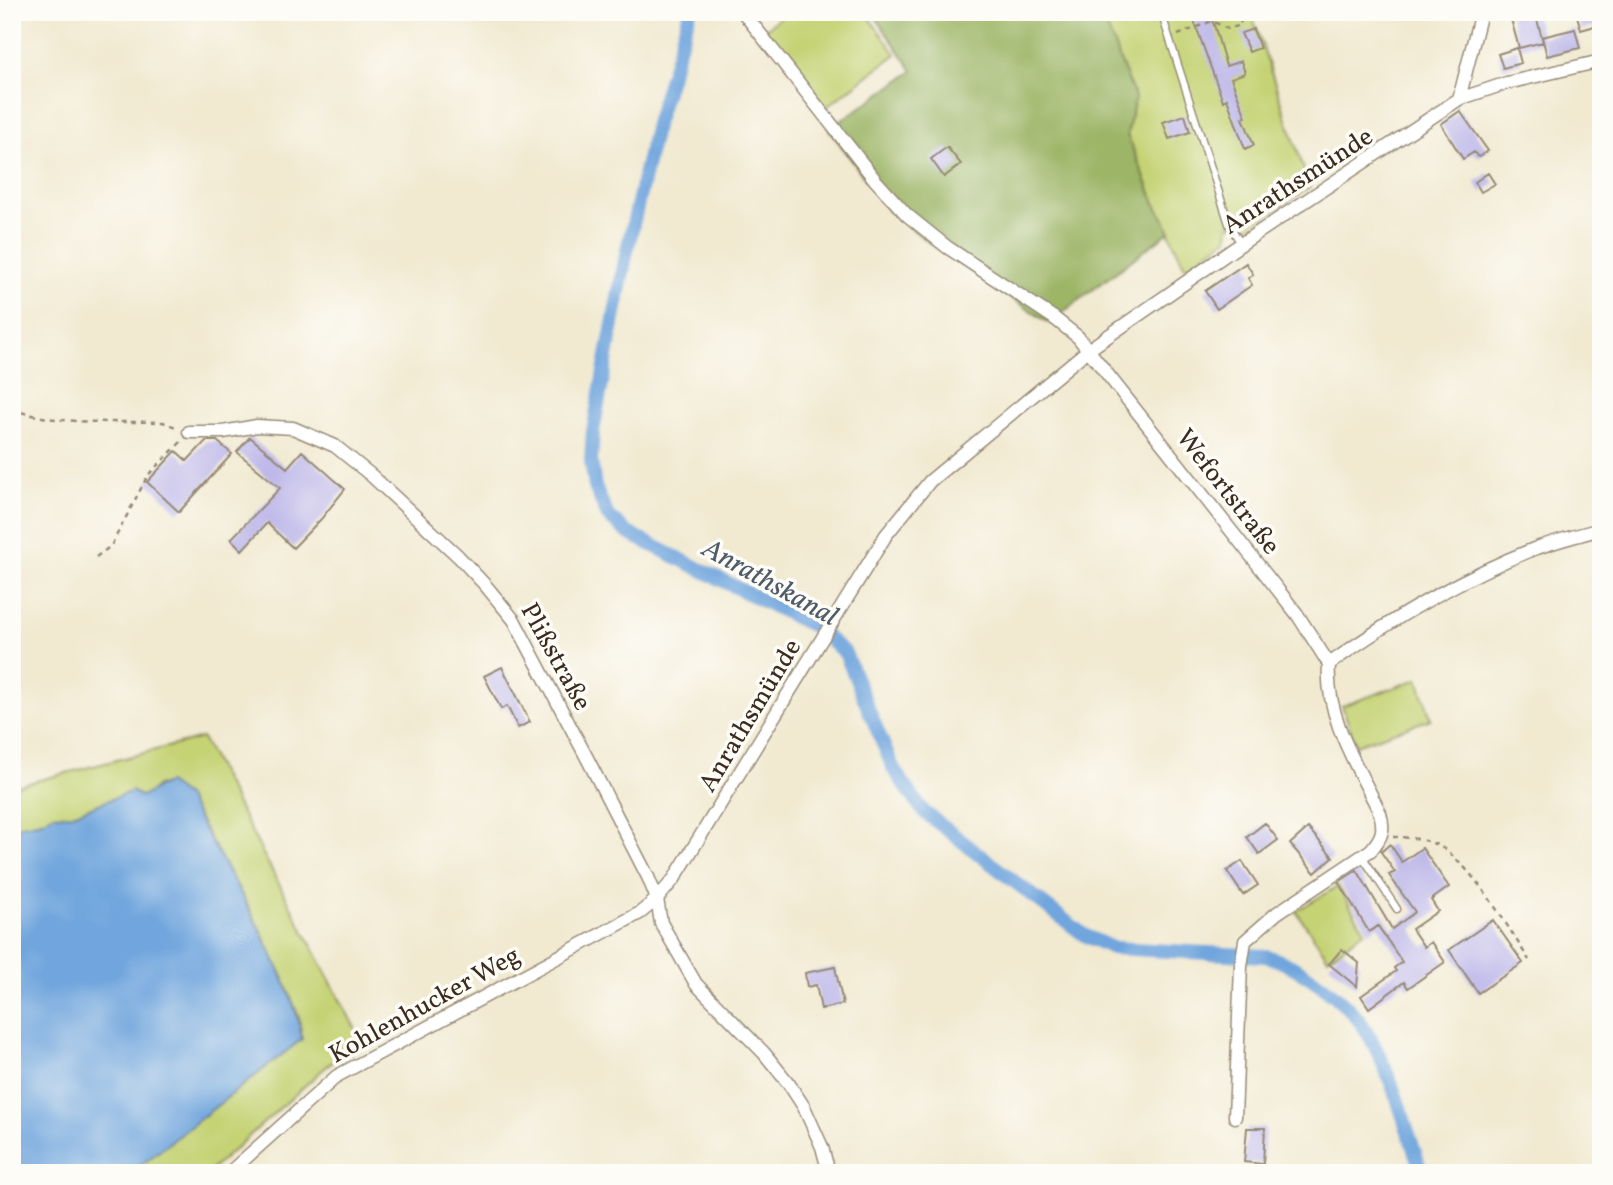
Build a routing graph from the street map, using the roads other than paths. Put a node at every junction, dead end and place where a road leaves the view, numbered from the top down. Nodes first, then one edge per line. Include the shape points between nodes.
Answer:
1 (743, 12) edge
2 (1161, 12) edge
3 (1481, 12) edge
4 (1601, 61) edge
5 (1459, 99) junction
6 (1241, 244) junction
7 (1088, 350) junction
8 (189, 432) road end
9 (1601, 528) edge
10 (1328, 664) junction
11 (1362, 856) junction
12 (657, 899) junction
13 (1397, 909) dead end
14 (1235, 1117) dead end
15 (229, 1173) edge
16 (829, 1173) edge

1 - 7 street via 907,215 1054,318
2 - 6 lane via 1229,223
3 - 5 street
4 - 5 street, Anrathsmünde
5 - 6 street, Anrathsmünde
6 - 7 street, Anrathsmünde
7 - 10 street, Wefortstraße via 1297,614
7 - 12 street, Anrathsmünde via 930,481 886,535 674,879
8 - 12 street, Plißstraße via 293,428 335,446 458,556 514,620
9 - 10 street via 1535,548 1428,598
10 - 11 street, Wefortstraße via 1330,698 1342,734 1384,826 1382,837
11 - 13 lane
11 - 14 street via 1247,937 1241,965
12 - 15 street, Kohlenhucker Weg via 640,913 337,1076
12 - 16 street, Plißstraße via 661,923 696,984 764,1053 804,1107

